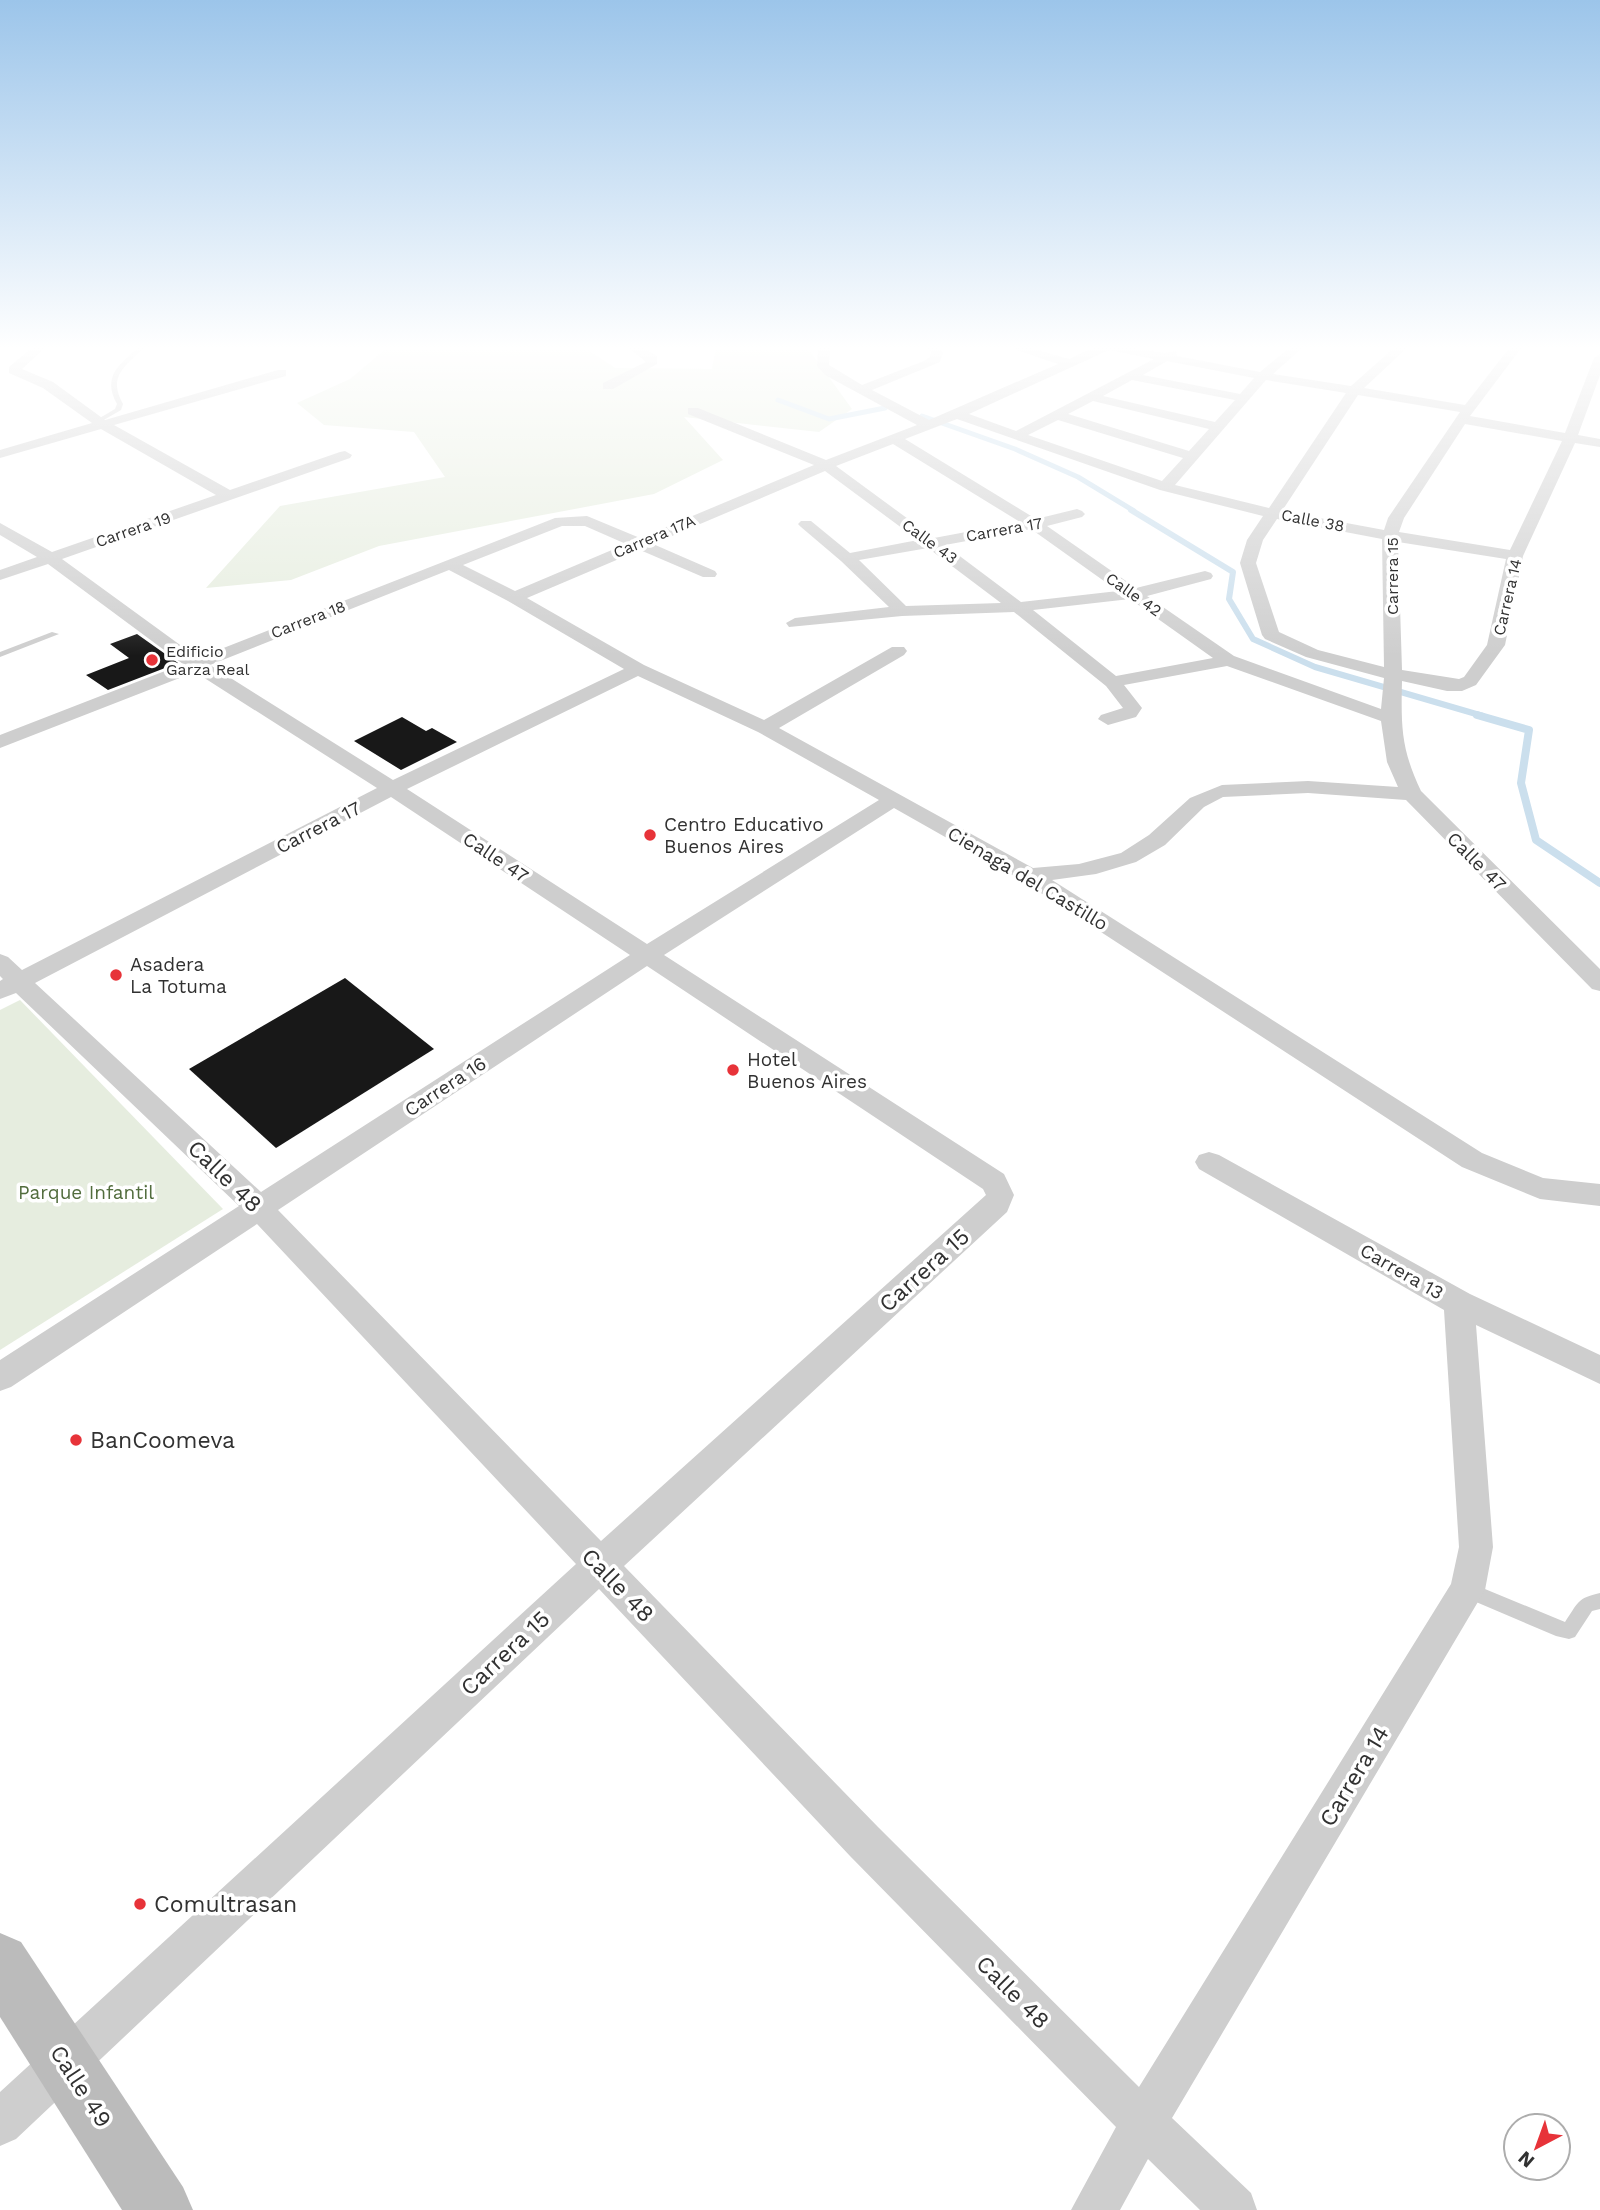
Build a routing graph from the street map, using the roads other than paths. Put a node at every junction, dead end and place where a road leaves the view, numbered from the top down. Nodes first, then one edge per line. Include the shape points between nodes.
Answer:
1 (149, 450) edge
2 (789, 450) edge
3 (863, 450) edge
4 (913, 450) edge
5 (1058, 450) edge
6 (1171, 450) edge
7 (1199, 450) edge
8 (1314, 450) edge
9 (1441, 450) edge
10 (1565, 450) edge
11 (345, 455) dead end
12 (1193, 457) junction
13 (826, 465) junction
14 (1165, 487) junction
15 (229, 496) junction
16 (1272, 512) junction
17 (1077, 514) dead end
18 (806, 524) dead end
19 (1035, 526) junction
20 (0, 528) edge
21 (1390, 536) junction
22 (930, 541) junction
23 (640, 542) junction
24 (1515, 556) junction
25 (51, 558) junction
26 (847, 558) junction
27 (449, 564) junction
28 (709, 573) dead end
29 (0, 575) edge
30 (1205, 576) dead end
31 (1133, 594) junction
32 (514, 597) junction
33 (1018, 607) junction
34 (902, 611) junction
35 (795, 622) dead end
36 (55, 635) dead end
37 (898, 650) dead end
38 (0, 655) edge
39 (1228, 660) junction
40 (195, 664) junction
41 (638, 669) junction
42 (1112, 682) junction
43 (1392, 695) junction
44 (1108, 719) dead end
45 (765, 728) junction
46 (0, 742) edge
47 (392, 788) junction
48 (1412, 794) junction
49 (893, 800) junction
50 (1030, 875) junction
51 (645, 956) junction
52 (6, 978) edge
53 (1600, 984) edge
54 (1209, 1162) dead end
55 (994, 1182) joint
56 (1600, 1195) edge
57 (258, 1207) junction
58 (1459, 1303) junction
59 (1600, 1370) edge
60 (0, 1377) edge
61 (600, 1565) junction
62 (1467, 1590) junction
63 (1600, 1601) edge
64 (0, 1963) edge
65 (65, 2060) junction
66 (0, 2123) edge
67 (1143, 2123) junction
68 (160, 2210) edge
69 (1094, 2210) edge
70 (1234, 2210) edge

1 - 15 street
2 - 13 street, Calle 43
3 - 13 street, Carrera 17A
4 - 19 street, Calle 42
5 - 14 street, Calle 38
6 - 12 street
7 - 12 street
8 - 16 street
9 - 21 street, Carrera 15 via 1396,518
10 - 24 street, Carrera 14
11 - 15 street, Carrera 19
12 - 14 street
13 - 22 street, Calle 43
13 - 23 street, Carrera 17A
14 - 16 street, Calle 38
15 - 25 street, Carrera 19
16 - 21 street, Calle 38
16 - 43 street via 1248,563 1271,635
17 - 19 street, Carrera 17
18 - 26 street
19 - 22 street, Carrera 17
19 - 31 street, Calle 42
20 - 25 street, Calle 47
21 - 24 street, Calle 38
21 - 43 street, Carrera 15
22 - 26 street, Carrera 17
22 - 33 street, Calle 43
23 - 27 street, Carrera 18 via 579,519 560,521
23 - 28 street
23 - 32 street, Carrera 17A
24 - 43 street, Carrera 14 via 1496,645 1470,681
25 - 29 street, Carrera 19
25 - 40 street, Calle 47
26 - 34 street
27 - 32 street, Cienaga del Castillo
27 - 40 street, Carrera 18
30 - 31 street
31 - 33 street
31 - 39 street, Calle 42
32 - 41 street, Cienaga del Castillo
33 - 34 street
33 - 42 street, Calle 43
34 - 35 street
36 - 38 lane
37 - 45 street
39 - 42 street
39 - 43 street, Calle 42
40 - 46 street, Carrera 18
40 - 47 street, Calle 47
41 - 45 street, Cienaga del Castillo
41 - 47 street, Carrera 17
42 - 44 street via 1133,708
43 - 48 street, Calle 47 via 1398,762
45 - 49 street, Cienaga del Castillo
47 - 51 street, Calle 47
47 - 52 street, Carrera 17
48 - 50 street via 1314,787 1216,792 1189,806 1155,841 1135,853 1084,870
48 - 53 street, Calle 47
49 - 50 street, Cienaga del Castillo
49 - 51 street, Carrera 16
50 - 56 street, Cienaga del Castillo via 1472,1160 1540,1188
51 - 55 street, Calle 47
51 - 57 street, Carrera 16
52 - 57 street, Calle 48
54 - 58 street, Carrera 13
55 - 61 street, Carrera 15 via 1000,1195 997,1204
57 - 60 street, Carrera 16
57 - 61 street, Calle 48
58 - 59 street, Carrera 13
58 - 62 street, Carrera 14 via 1476,1547
61 - 65 street, Carrera 15
61 - 67 street, Calle 48
62 - 63 lane via 1569,1630 1587,1604
62 - 67 street, Carrera 14
64 - 65 street, Calle 49
65 - 66 street, Carrera 15
65 - 68 street, Calle 49
67 - 69 street, Carrera 14
67 - 70 street, Calle 48

